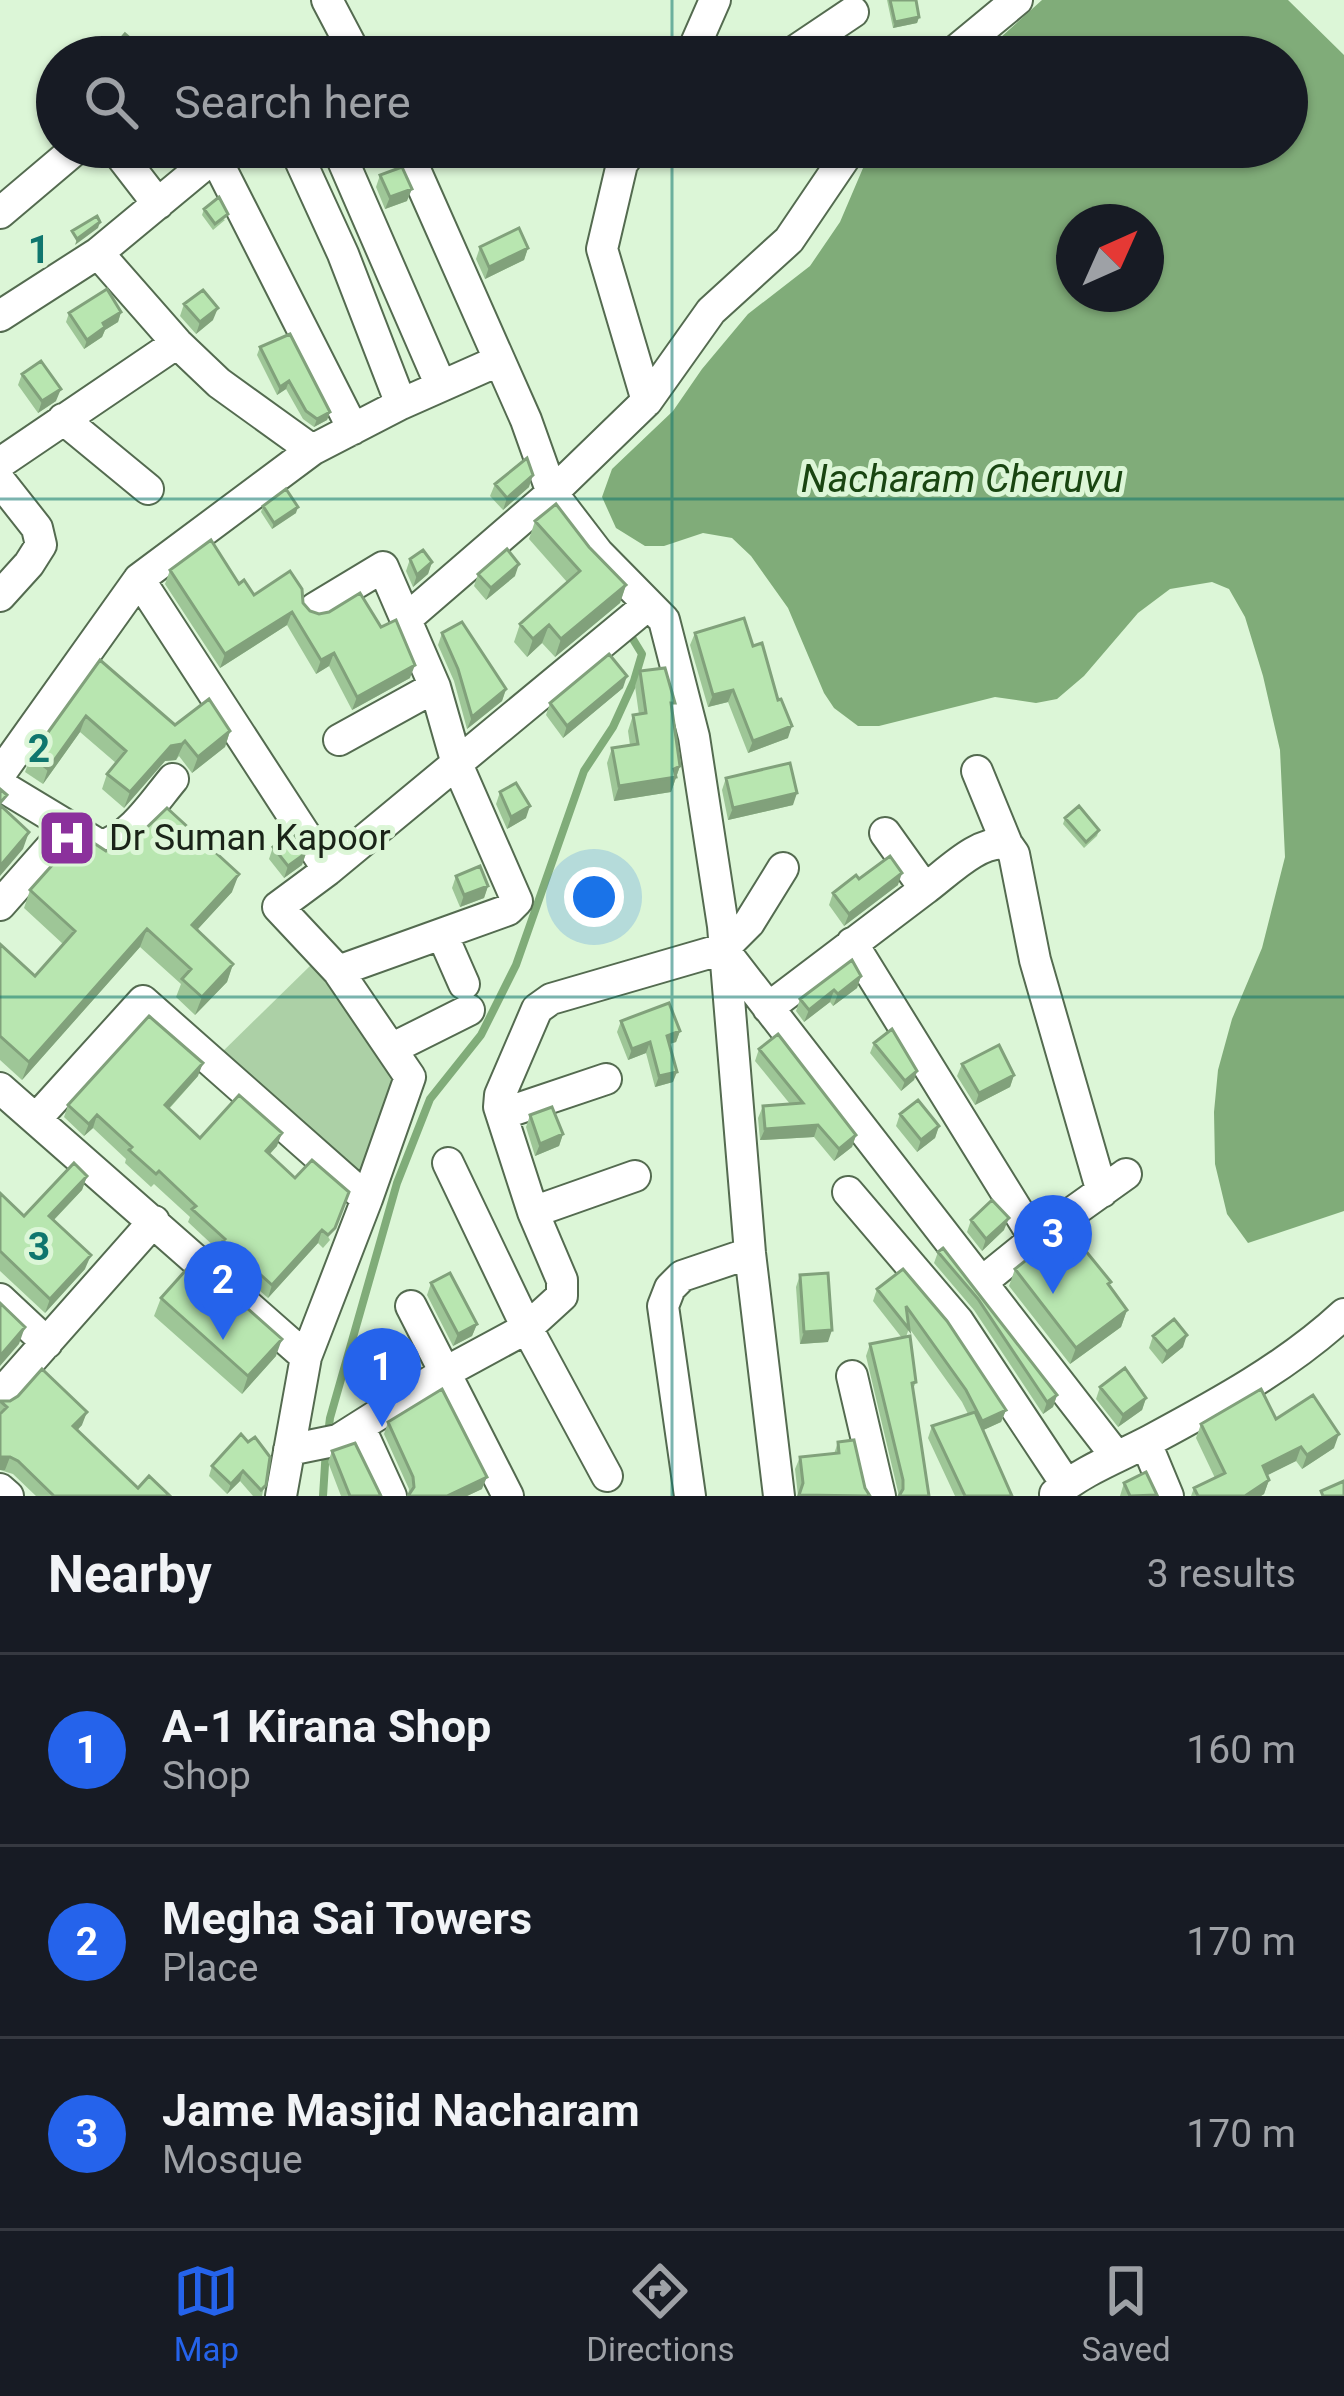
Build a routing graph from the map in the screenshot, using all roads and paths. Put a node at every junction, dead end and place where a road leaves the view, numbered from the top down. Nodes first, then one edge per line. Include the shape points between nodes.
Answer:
1 (327, 0) edge
2 (715, 0) edge
3 (1018, 0) edge
4 (853, 12) dead end
5 (341, 36) edge
6 (699, 36) edge
7 (817, 36) edge
8 (974, 36) edge
9 (53, 168) edge
10 (130, 168) edge
11 (202, 168) edge
12 (229, 168) edge
13 (304, 168) edge
14 (346, 168) edge
15 (413, 168) edge
16 (621, 168) edge
17 (838, 168) edge
18 (158, 204) junction
19 (0, 213) edge
20 (98, 254) junction
21 (0, 316) edge
22 (177, 343) junction
23 (498, 361) junction
24 (441, 386) junction
25 (647, 401) junction
26 (401, 404) junction
27 (63, 419) junction
28 (352, 429) junction
29 (312, 450) junction
30 (0, 463) edge
31 (0, 482) edge
32 (148, 489) dead end
33 (553, 493) junction
34 (139, 579) junction
35 (0, 596) edge
36 (648, 605) junction
37 (315, 608) edge
38 (405, 620) junction
39 (435, 687) junction
40 (339, 740) dead end
41 (457, 764) junction
42 (977, 771) dead end
43 (0, 774) edge
44 (173, 779) dead end
45 (0, 785) edge
46 (69, 827) junction
47 (885, 833) dead end
48 (1007, 844) junction
49 (783, 868) dead end
50 (328, 870) junction
51 (925, 889) junction
52 (0, 905) edge
53 (442, 934) junction
54 (852, 943) junction
55 (723, 949) junction
56 (338, 971) junction
57 (768, 1008) junction
58 (391, 1048) junction
59 (606, 1079) dead end
60 (0, 1088) edge
61 (502, 1114) junction
62 (36, 1119) junction
63 (448, 1163) dead end
64 (634, 1176) dead end
65 (848, 1192) dead end
66 (367, 1199) junction
67 (533, 1212) junction
68 (154, 1221) junction
69 (1035, 1239) junction
70 (750, 1253) junction
71 (982, 1282) junction
72 (0, 1299) edge
73 (411, 1306) dead end
74 (1344, 1314) edge
75 (526, 1328) junction
76 (47, 1342) junction
77 (306, 1357) junction
78 (444, 1373) junction
79 (852, 1376) dead end
80 (0, 1396) edge
81 (326, 1441) junction
82 (1146, 1443) junction
83 (1116, 1456) junction
84 (607, 1476) dead end
85 (0, 1489) edge
86 (1060, 1490) edge
87 (8, 1496) edge
88 (281, 1496) edge
89 (392, 1496) edge
90 (508, 1496) edge
91 (690, 1496) edge
92 (779, 1496) edge
93 (880, 1496) edge
94 (1168, 1496) edge

1 - 5 street
2 - 6 street
3 - 8 street
4 - 7 street
9 - 19 street
10 - 18 street
11 - 18 street
12 - 28 street
13 - 26 street
14 - 24 street
15 - 23 street
16 - 25 street via 602,249
17 - 25 street via 789,240 712,311
18 - 20 street
20 - 21 street
20 - 22 street
22 - 27 street
22 - 29 street
23 - 24 street
23 - 33 street
24 - 26 street
25 - 33 street
26 - 28 street
27 - 30 street
27 - 32 street
28 - 29 street
29 - 34 street
31 - 35 street via 41,545
33 - 36 street
33 - 38 street
34 - 43 street
34 - 50 street
36 - 41 street
36 - 55 street via 664,620 694,737
37 - 38 street via 383,567
38 - 39 street
39 - 40 street
39 - 41 street
41 - 50 street
41 - 53 street via 518,901
42 - 48 street
44 - 46 street via 116,842 101,846
45 - 46 street
46 - 52 street
47 - 51 street
48 - 51 street via 973,854
48 - 69 street via 1035,960 1114,1183
49 - 55 street
50 - 56 street via 278,907
51 - 54 street
53 - 56 street
53 - 58 street via 467,997
54 - 57 street
54 - 69 street
55 - 57 street
55 - 61 street via 537,1009 500,1095
55 - 70 street
56 - 58 street
57 - 71 street
58 - 66 street via 410,1077
59 - 61 street
60 - 62 street
61 - 67 street
62 - 66 street via 143,1001
62 - 68 street
63 - 75 street
64 - 67 street
65 - 86 street via 958,1321
66 - 77 street
67 - 75 street via 562,1296
68 - 76 street
68 - 77 street
69 - 71 street
70 - 91 street via 682,1276 663,1306
70 - 92 street
71 - 83 street
72 - 76 street
73 - 78 street
74 - 82 street via 1240,1390
75 - 78 street
75 - 84 street
76 - 80 street
77 - 81 street
78 - 81 street
78 - 90 street
79 - 93 street
81 - 88 street
81 - 89 street
82 - 83 street
82 - 94 street
83 - 86 street
85 - 87 street

